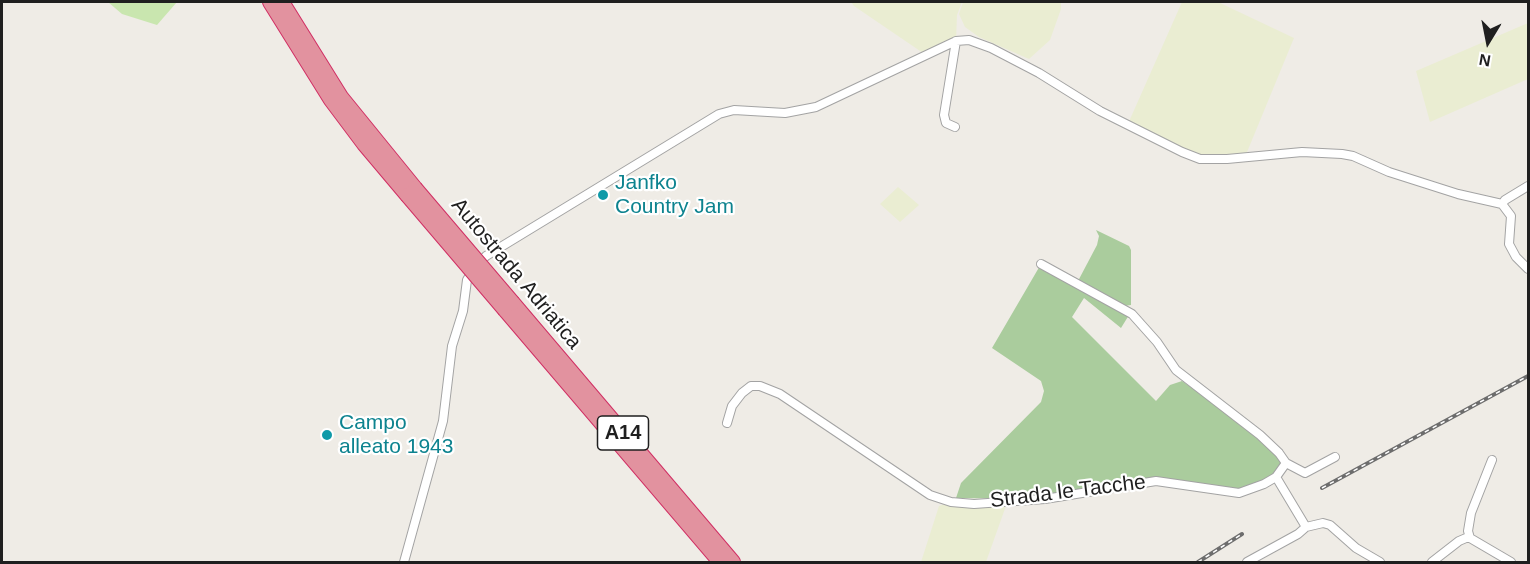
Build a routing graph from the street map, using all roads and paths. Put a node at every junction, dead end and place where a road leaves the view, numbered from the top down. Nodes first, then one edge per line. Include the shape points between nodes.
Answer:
1 (270, 2) edge
2 (282, 2) edge
3 (956, 41) junction
4 (955, 127) dead end
5 (1528, 186) edge
6 (411, 192) junction
7 (1502, 204) junction
8 (1041, 264) dead end
9 (1528, 270) edge
10 (509, 306) junction
11 (727, 423) dead end
12 (1335, 457) dead end
13 (1492, 460) dead end
14 (1286, 463) junction
15 (1276, 477) junction
16 (1306, 527) junction
17 (1468, 538) junction
18 (404, 562) edge
19 (720, 562) edge
20 (734, 562) edge
21 (1247, 562) edge
22 (1380, 562) edge
23 (1432, 562) edge
24 (1511, 562) edge

1 - 6 highway, Autostrada Adriatica / A14 via 331,100 364,144
2 - 6 highway, Autostrada Adriatica / A14 via 341,97
3 - 4 street via 944,115 946,123
3 - 7 street via 969,40 991,48 1100,111 1200,159 1302,152 1342,154 1458,194
3 - 18 street via 816,107 785,113 728,111 486,256 467,280 452,346 443,421
5 - 7 street
6 - 10 highway, Autostrada Adriatica / A14, bridge
7 - 9 street via 1511,216 1509,244
8 - 14 street via 1132,314 1176,370 1260,435
10 - 19 highway, Autostrada Adriatica / A14
10 - 20 highway, Autostrada Adriatica / A14
11 - 15 street, Strada le Tacche via 732,406 742,393 751,386 760,386 780,394 930,495 951,502 1045,499 1156,481 1247,492
12 - 14 street via 1305,473
13 - 17 street via 1471,513
14 - 15 street
15 - 16 street
16 - 21 street
16 - 22 street via 1330,525 1356,548
17 - 23 street
17 - 24 street

